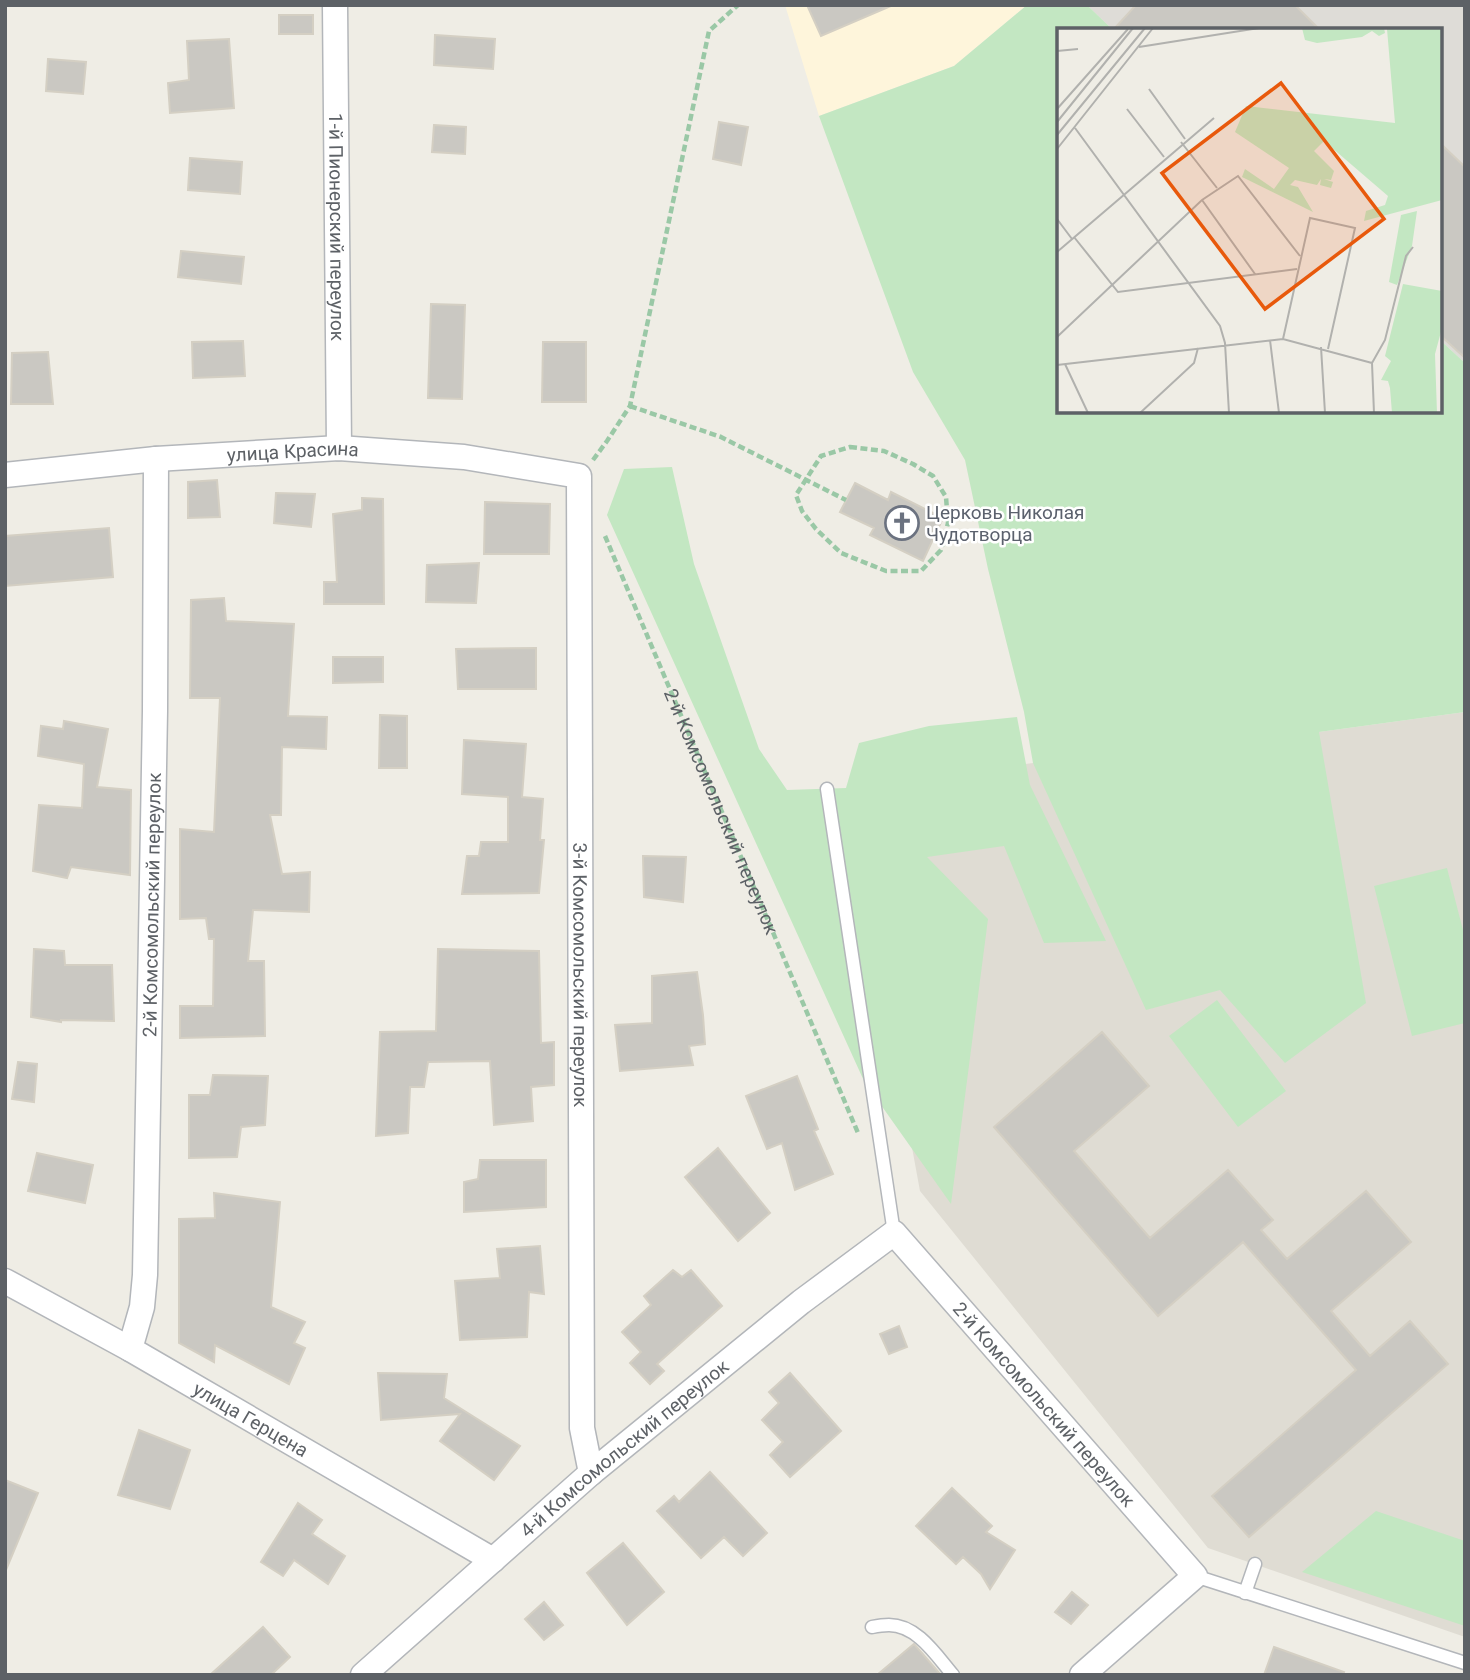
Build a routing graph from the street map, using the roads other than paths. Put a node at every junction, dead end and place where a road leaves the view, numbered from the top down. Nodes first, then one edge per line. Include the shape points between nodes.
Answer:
1 (335, 5) edge
2 (339, 448) junction
3 (156, 459) junction
4 (5, 475) edge
5 (579, 476) joint
6 (827, 789) dead end
7 (894, 1233) junction
8 (5, 1281) edge
9 (130, 1349) junction
10 (592, 1473) junction
11 (493, 1560) junction
12 (1255, 1564) dead end
13 (1195, 1576) junction
14 (1245, 1592) junction
15 (872, 1627) dead end
16 (1465, 1663) edge
17 (363, 1675) edge
18 (953, 1675) edge
19 (1082, 1675) edge

1 - 2 street, 1-й Пионерский переулок
2 - 3 street, улица Красина
2 - 5 street, улица Красина via 464,457
3 - 4 street, улица Красина
3 - 9 street, 2-й Комсомольский переулок via 145,1275
5 - 10 street, 3-й Комсомольский переулок via 582,1427
6 - 7 lane
7 - 10 street, 4-й Комсомольский переулок via 801,1302
7 - 13 street, 2-й Комсомольский переулок
8 - 9 street, улица Герцена
9 - 11 street, улица Герцена
10 - 11 street, 4-й Комсомольский переулок
11 - 17 street, 4-й Комсомольский переулок
12 - 14 lane
13 - 14 lane
13 - 19 street
14 - 16 lane
15 - 18 lane via 907,1629

